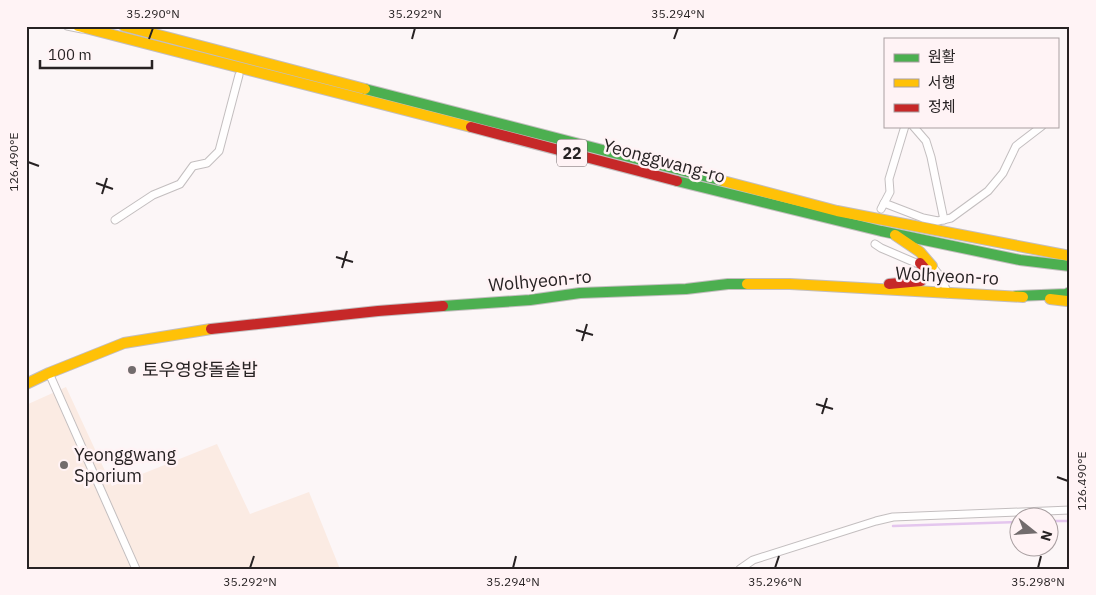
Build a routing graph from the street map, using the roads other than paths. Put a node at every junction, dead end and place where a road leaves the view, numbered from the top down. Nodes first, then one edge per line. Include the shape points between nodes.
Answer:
1 (67, 26) edge
2 (78, 26) edge
3 (124, 26) edge
4 (104, 33) junction
5 (239, 75) dead end
6 (904, 128) edge
7 (915, 128) edge
8 (1039, 128) edge
9 (115, 220) dead end
10 (944, 220) junction
11 (895, 235) junction
12 (875, 244) dead end
13 (1070, 256) edge
14 (920, 263) junction
15 (932, 266) junction
16 (1070, 266) edge
17 (848, 287) junction
18 (948, 294) junction
19 (1069, 298) edge
20 (49, 373) junction
21 (26, 384) edge
22 (1070, 510) edge
23 (136, 569) edge
24 (740, 569) edge

1 - 4 street
2 - 4 main road, Yeonggwang-ro / 22
3 - 13 main road, Yeonggwang-ro / 22 via 818,206
4 - 11 main road, Yeonggwang-ro / 22
5 - 9 street via 219,151 207,163 193,166 180,184 153,195
6 - 10 street via 889,179 890,192 882,206 923,218
7 - 10 street via 926,141
8 - 10 street via 1016,146 1003,173 988,191
11 - 15 main road via 915,247
11 - 16 main road, Yeonggwang-ro / 22 via 1020,260
12 - 14 street
14 - 15 street
14 - 17 main road via 927,270 921,281
15 - 18 street
17 - 18 main road, Wolhyeon-ro
17 - 20 main road, Wolhyeon-ro via 728,284 378,311 213,329 124,343
18 - 19 main road, Wolhyeon-ro via 1066,294
20 - 21 main road, Wolhyeon-ro
20 - 23 street
22 - 24 street via 876,521 753,560

